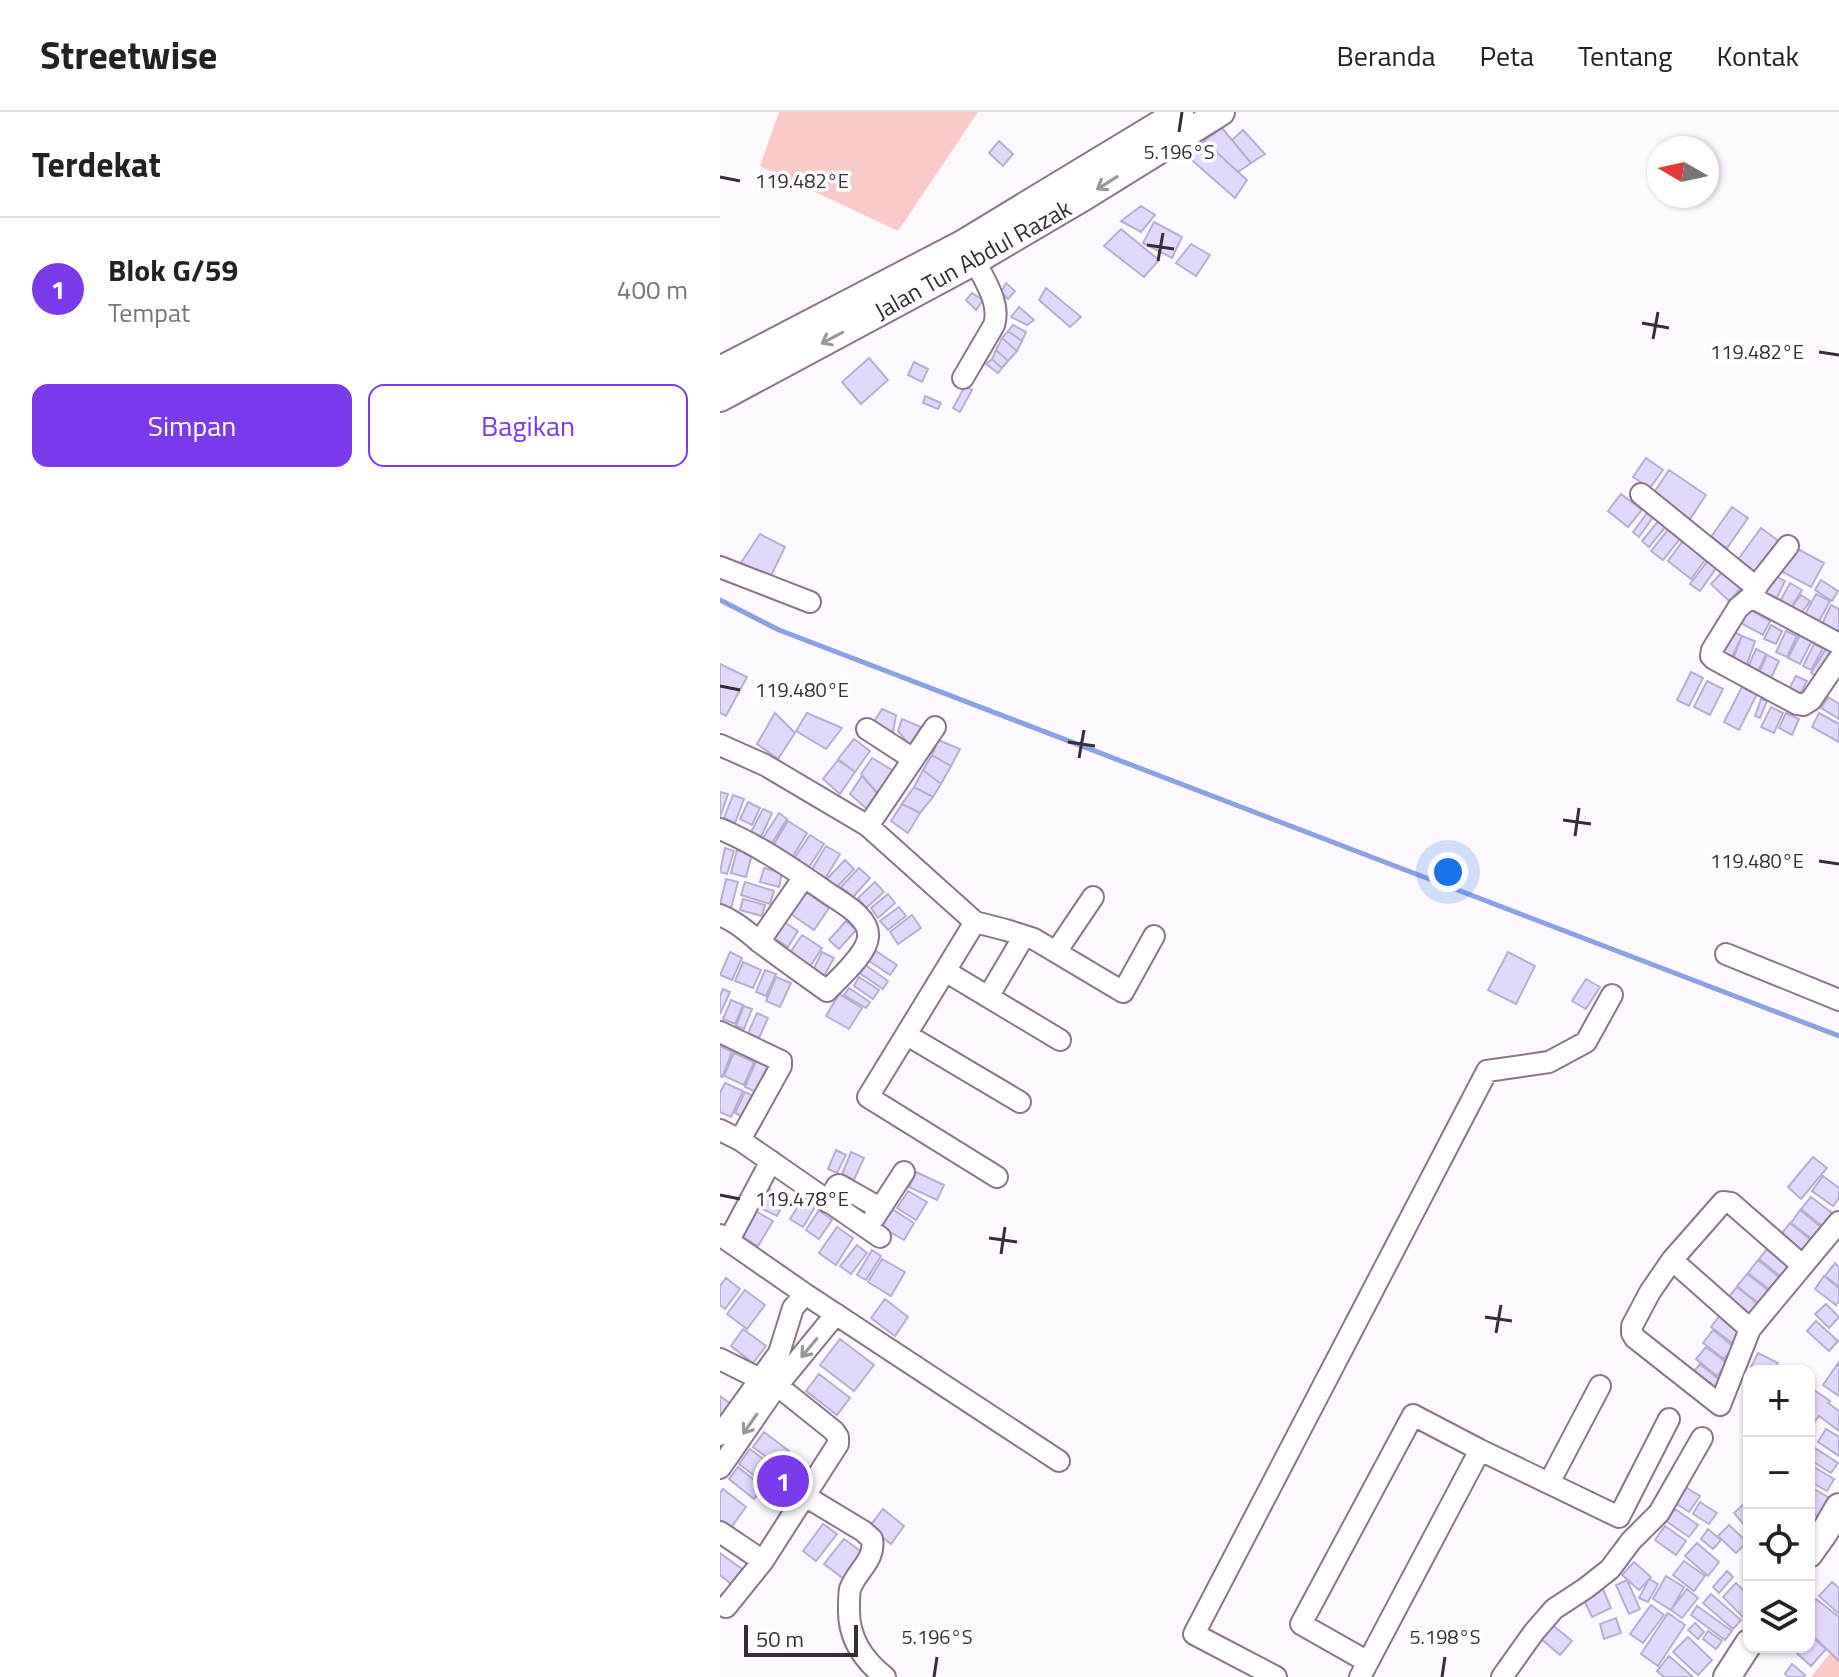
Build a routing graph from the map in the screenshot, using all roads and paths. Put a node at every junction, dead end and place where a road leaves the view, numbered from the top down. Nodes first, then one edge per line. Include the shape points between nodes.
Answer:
1 (1180, 112) edge
2 (1221, 112) edge
3 (975, 261) junction
4 (720, 370) edge
5 (963, 378) dead end
6 (720, 398) edge
7 (1641, 494) dead end
8 (1788, 546) dead end
9 (720, 567) edge
10 (1753, 592) junction
11 (810, 602) dead end
12 (1839, 644) edge
13 (1839, 659) edge
14 (935, 727) dead end
15 (867, 729) dead end
16 (720, 745) edge
17 (913, 759) junction
18 (868, 826) junction
19 (720, 829) edge
20 (804, 877) junction
21 (1093, 897) dead end
22 (720, 915) edge
23 (975, 922) junction
24 (1024, 936) junction
25 (1154, 936) dead end
26 (759, 942) junction
27 (1056, 952) junction
28 (1726, 954) dead end
29 (945, 971) junction
30 (1612, 995) dead end
31 (988, 997) junction
32 (1839, 1000) edge
33 (720, 1032) edge
34 (907, 1035) junction
35 (1060, 1040) dead end
36 (1020, 1102) dead end
37 (720, 1130) edge
38 (740, 1140) junction
39 (771, 1161) junction
40 (904, 1172) dead end
41 (997, 1177) dead end
42 (828, 1202) junction
43 (880, 1208) junction
44 (1839, 1222) edge
45 (725, 1238) edge
46 (1672, 1260) junction
47 (1802, 1265) junction
48 (805, 1294) junction
49 (836, 1314) junction
50 (1750, 1329) junction
51 (720, 1359) edge
52 (768, 1384) junction
53 (1600, 1386) dead end
54 (1669, 1419) dead end
55 (720, 1435) edge
56 (1702, 1438) dead end
57 (1480, 1450) junction
58 (1059, 1461) dead end
59 (720, 1468) edge
60 (1549, 1483) junction
61 (805, 1496) junction
62 (1839, 1507) edge
63 (720, 1532) edge
64 (1815, 1546) edge
65 (763, 1561) junction
66 (726, 1607) dead end
67 (1743, 1652) edge
68 (1364, 1670) edge
69 (885, 1677) edge
70 (1276, 1677) edge
71 (1502, 1677) edge
72 (1727, 1677) edge

1 - 4 main road, Jalan Tun Abdul Razak via 962,244
2 -> 3 main road, Jalan Tun Abdul Razak
3 - 5 street via 997,317
3 -> 6 main road, Jalan Tun Abdul Razak
7 - 10 street
8 - 10 street
9 - 11 street
10 - 12 street
10 - 13 street via 1712,650 1714,659 1803,705
14 - 17 street
15 - 17 street
16 - 18 street via 765,765
17 - 18 street
18 - 23 street
19 - 20 street
20 - 26 street
20 - 26 street via 863,921 868,939 863,951 827,991
21 - 27 street
22 - 26 street
23 - 24 street
23 - 29 street
24 - 27 street
24 - 31 street
25 - 27 street via 1123,992
28 - 32 street
29 - 31 street
29 - 34 street
30 - 70 street via 1586,1042 1549,1062 1487,1071 1194,1634
31 - 35 street
33 - 38 street via 781,1061
34 - 36 street
34 - 41 street via 868,1097
37 - 38 street
38 - 39 street
39 - 42 street
39 - 45 street
40 - 43 street
42 - 43 street via 839,1185
42 - 43 street via 874,1233
44 - 47 street
45 - 48 street
46 - 47 street via 1726,1202
46 - 50 street
46 - 50 street via 1632,1326 1635,1338 1720,1405
47 - 50 street
48 - 49 street
48 - 52 street via 793,1308
49 -> 52 street
49 - 58 street
51 - 52 street
52 - 55 street
52 -> 59 street
52 - 61 street via 838,1437
53 - 60 street
54 - 60 street via 1619,1517
56 - 71 street via 1659,1513 1610,1569 1554,1609
57 - 60 street
57 - 68 street
57 - 68 street via 1413,1415 1301,1624
61 - 65 street
61 - 69 street via 872,1539 872,1554 850,1588 849,1621 856,1645
62 - 64 main road
63 - 65 street
65 - 66 street
67 - 72 main road

